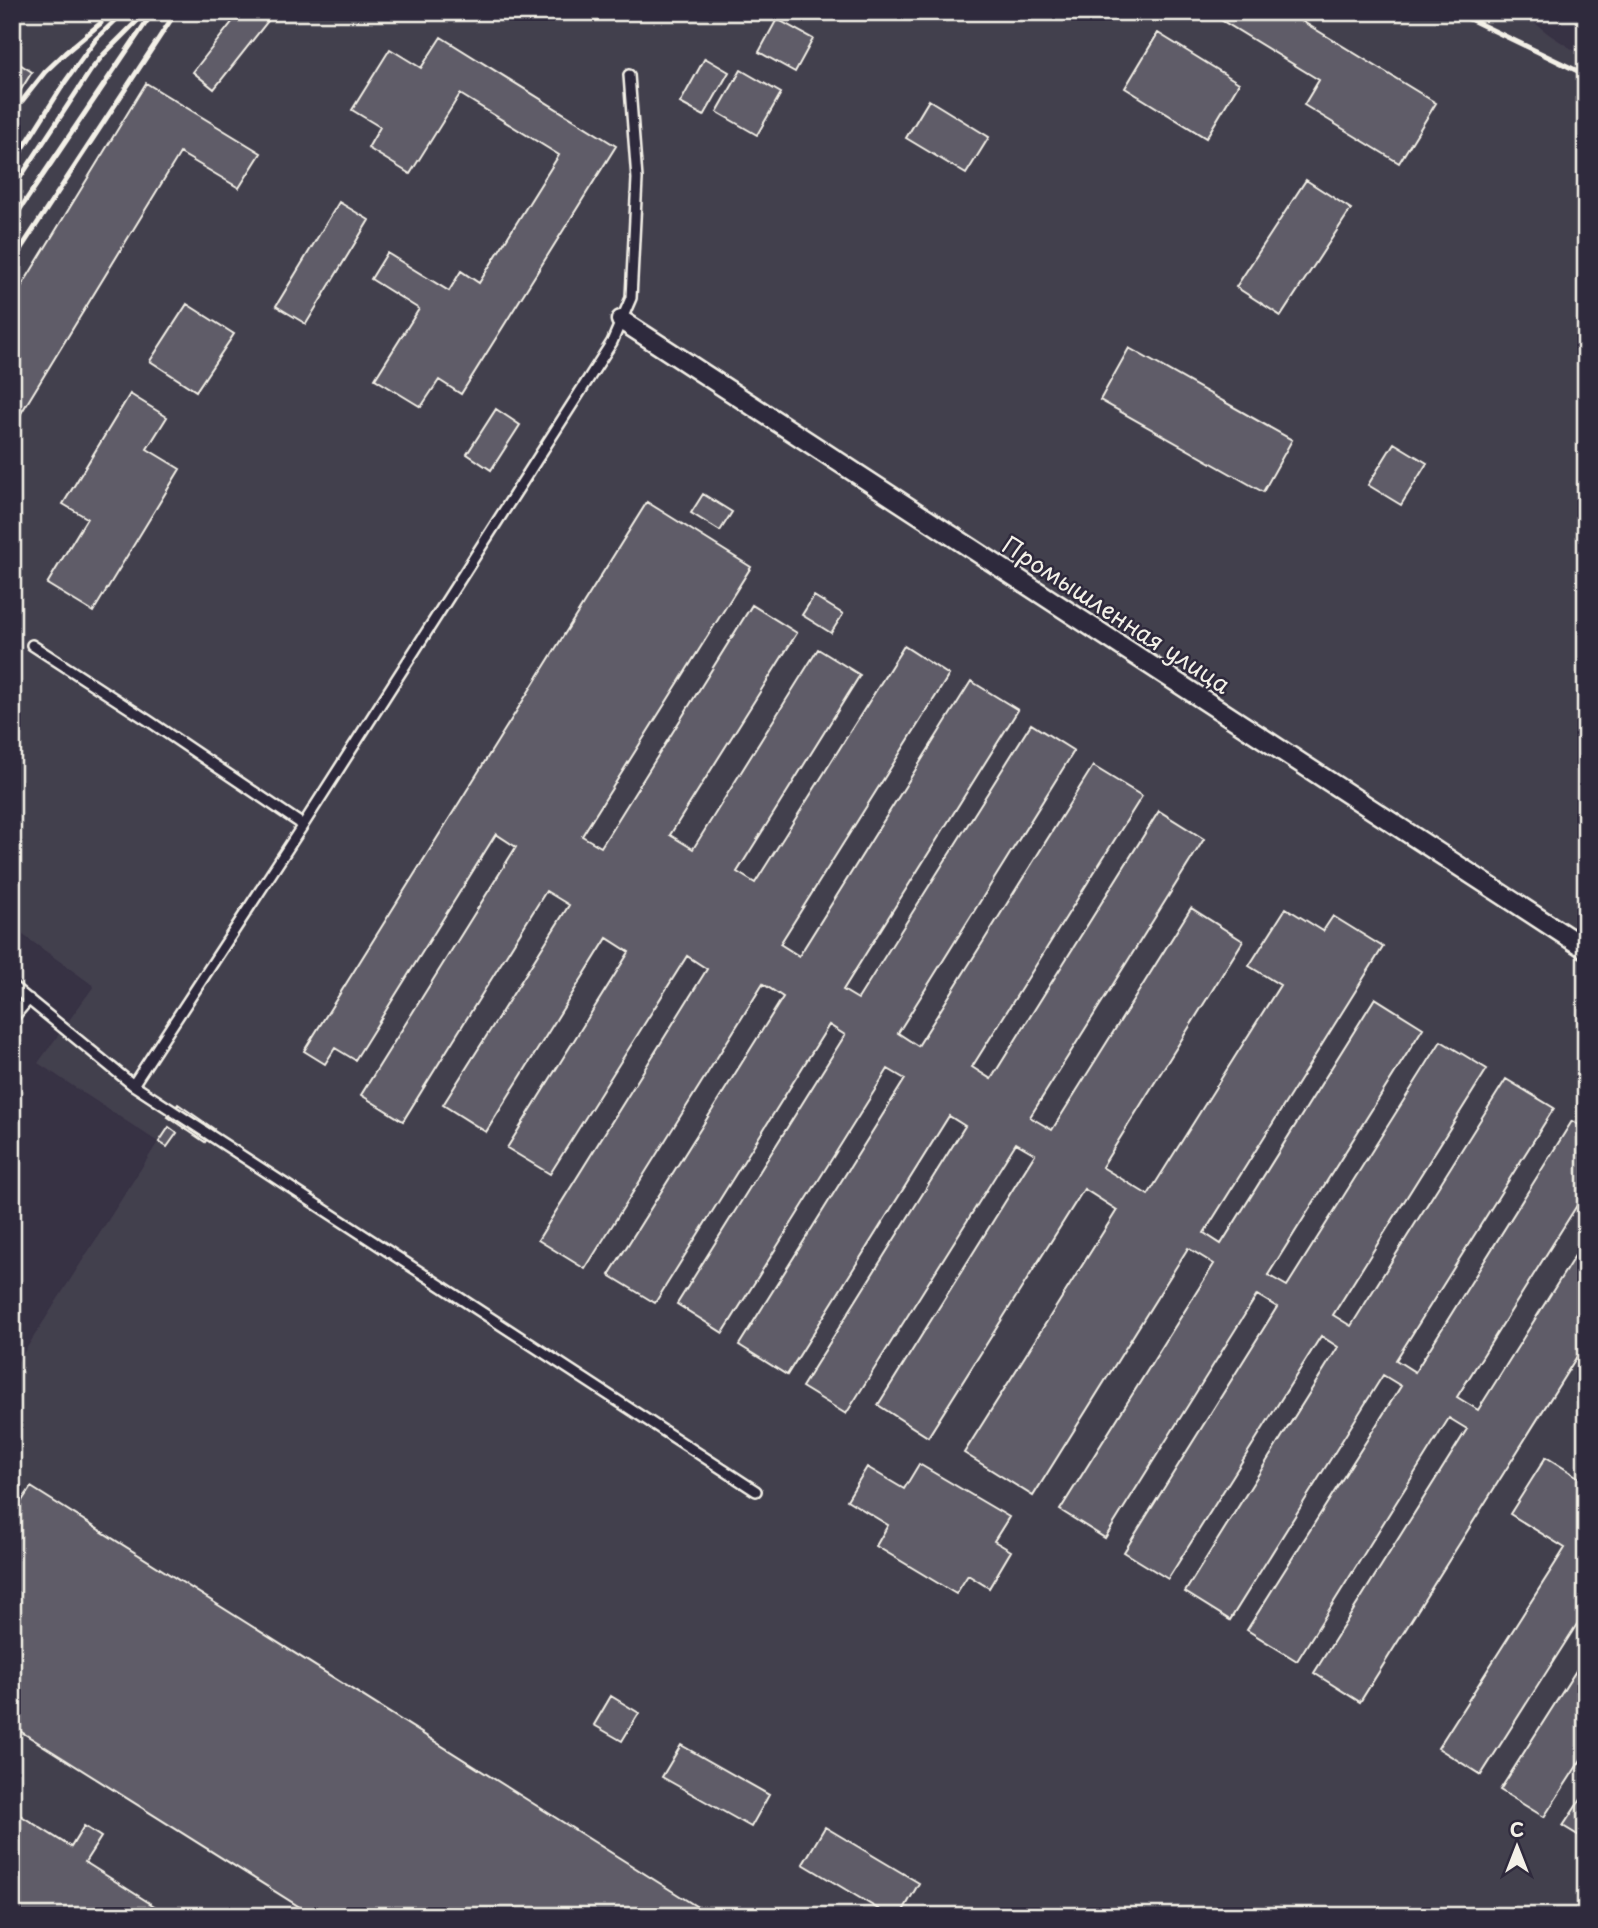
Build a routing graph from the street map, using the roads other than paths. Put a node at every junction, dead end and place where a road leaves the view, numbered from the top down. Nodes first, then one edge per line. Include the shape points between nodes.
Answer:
1 (629, 75) dead end
2 (621, 320) junction
3 (32, 645) dead end
4 (303, 825) junction
5 (1586, 949) edge
6 (12, 986) edge
7 (29, 999) junction
8 (12, 1019) edge
9 (133, 1085) junction
10 (756, 1491) dead end

1 - 2 lane via 637,179 631,298
2 - 4 lane via 612,342
2 - 5 street, Промышленная улица
3 - 4 lane
4 - 9 lane
6 - 7 lane
7 - 8 lane
7 - 9 lane
9 - 10 lane

